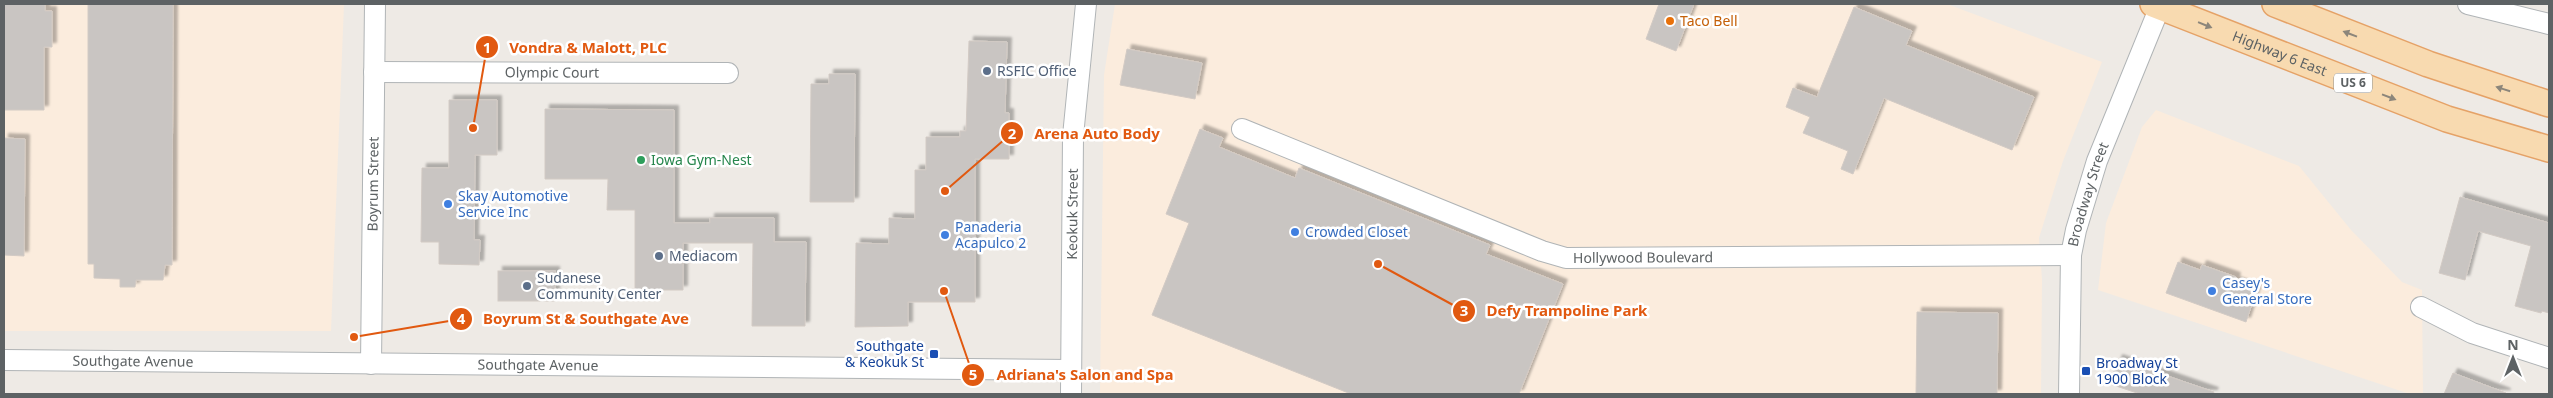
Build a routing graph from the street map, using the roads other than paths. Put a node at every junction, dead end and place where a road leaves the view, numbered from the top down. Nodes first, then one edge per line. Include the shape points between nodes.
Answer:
1 (375, 4) edge
2 (1086, 4) edge
3 (2275, 4) edge
4 (2468, 4) edge
5 (2158, 5) edge
6 (2549, 24) edge
7 (374, 72) junction
8 (728, 73) dead end
9 (2549, 104) edge
10 (1242, 129) dead end
11 (2549, 149) edge
12 (2070, 255) junction
13 (2421, 307) dead end
14 (2549, 358) edge
15 (4, 360) edge
16 (371, 364) junction
17 (1072, 370) junction
18 (1071, 394) edge
19 (2069, 394) edge

1 - 7 street, Boyrum Street
2 - 17 street, Keokuk Street via 1074,136
9 -> 3 main road via 2428,64
4 - 6 street
5 -> 11 main road, Highway 6 East / US 6 via 2447,119
5 - 12 street, Broadway Street via 2084,200
7 - 8 street, Olympic Court
7 - 16 street, Boyrum Street
10 - 12 street, Hollywood Boulevard via 1566,258
12 - 19 street, Broadway Street
13 - 14 street via 2472,333
15 - 16 street, Southgate Avenue
16 - 17 street, Southgate Avenue
17 - 18 street, Keokuk Street

